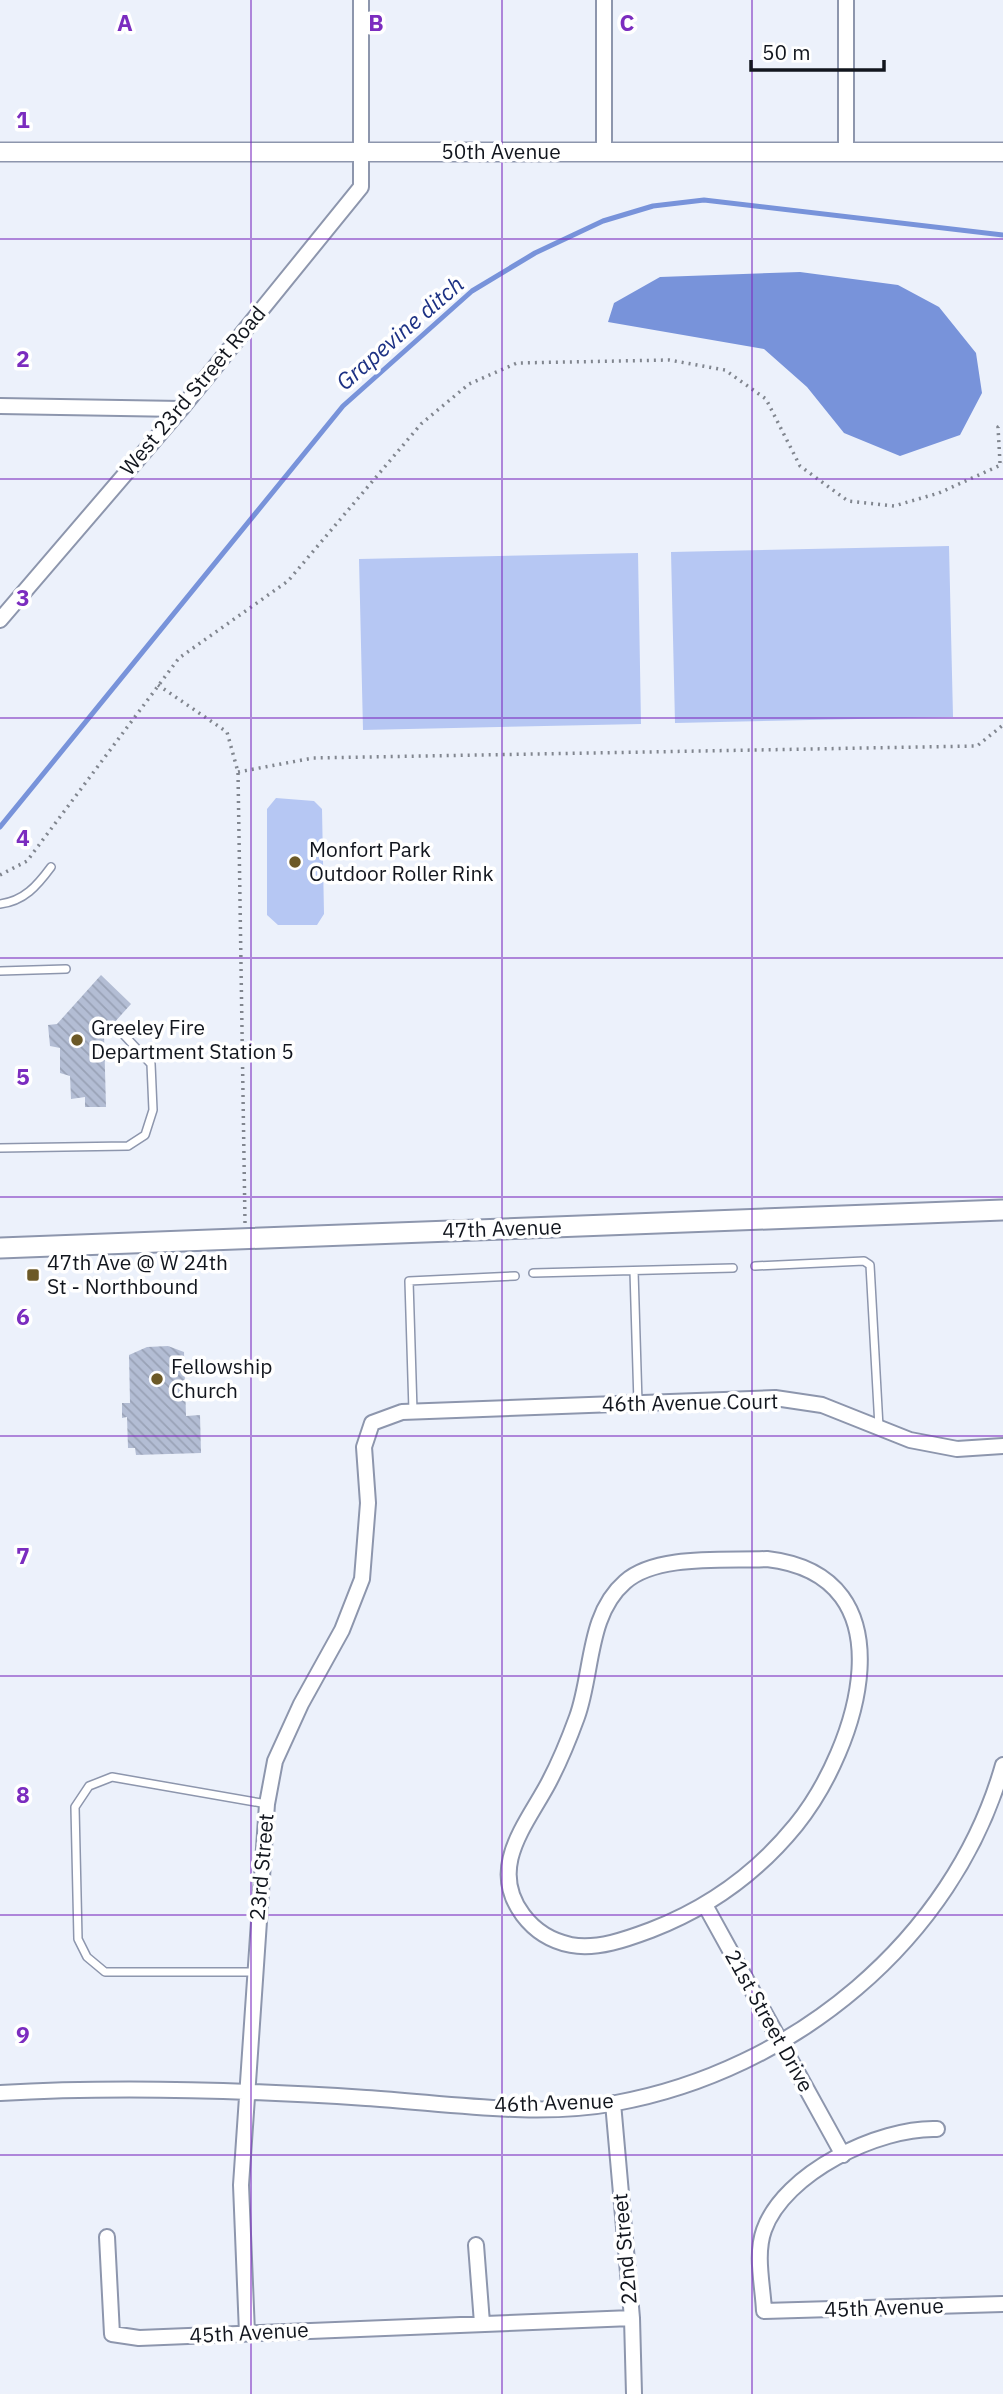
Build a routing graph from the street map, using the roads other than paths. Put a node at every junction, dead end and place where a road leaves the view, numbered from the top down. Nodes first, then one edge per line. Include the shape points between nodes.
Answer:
1 (361, 0) edge
2 (604, 0) edge
3 (846, 0) edge
4 (0, 152) edge
5 (362, 152) junction
6 (604, 152) junction
7 (846, 152) junction
8 (1003, 152) edge
9 (0, 405) edge
10 (181, 409) junction
11 (0, 620) edge
12 (51, 867) dead end
13 (0, 904) edge
14 (66, 969) dead end
15 (0, 971) edge
16 (124, 1035) dead end
17 (0, 1148) edge
18 (1003, 1210) edge
19 (0, 1248) edge
20 (755, 1266) dead end
21 (733, 1268) dead end
22 (634, 1271) junction
23 (533, 1273) dead end
24 (515, 1276) dead end
25 (638, 1403) junction
26 (413, 1412) junction
27 (372, 1423) joint
28 (879, 1428) junction
29 (1003, 1446) edge
30 (1002, 1771) edge
31 (267, 1804) junction
32 (705, 1905) junction
33 (253, 1972) junction
34 (781, 2043) junction
35 (246, 2091) junction
36 (0, 2093) edge
37 (614, 2103) junction
38 (937, 2129) dead end
39 (843, 2155) junction
40 (107, 2237) dead end
41 (476, 2245) dead end
42 (1003, 2304) edge
43 (632, 2318) junction
44 (482, 2323) junction
45 (247, 2333) junction
46 (634, 2394) edge

1 - 5 street, West 23rd Street Road
2 - 6 street
3 - 7 street
4 - 5 street, 50th Avenue
5 - 6 street, 50th Avenue
5 - 10 street, West 23rd Street Road via 361,187
6 - 7 street, 50th Avenue
7 - 8 street, 50th Avenue
9 - 10 street
10 - 11 street, West 23rd Street Road
12 - 13 lane via 22,898
14 - 15 lane
16 - 17 lane via 151,1064 153,1110 138,1142 128,1146
18 - 19 main road, 47th Avenue
20 - 28 lane via 864,1261 870,1265
21 - 22 lane
22 - 23 lane
22 - 25 lane
24 - 26 lane via 409,1282
25 - 26 street, 46th Avenue Court
25 - 28 street, 46th Avenue Court via 775,1398 822,1405
26 - 27 street, 46th Avenue Court
27 - 31 street, 23rd Street via 364,1447 368,1503 362,1579 342,1630 275,1761
28 - 29 street, 46th Avenue Court via 910,1440 957,1449
30 - 34 street, 46th Avenue via 975,1835 927,1914 856,1989
31 - 33 street, 23rd Street
31 - 33 lane via 112,1777 89,1786 75,1807 78,1939 87,1957 105,1972
32 - 32 street via 742,1880 797,1824 837,1755 853,1704 862,1659 851,1611 831,1585 789,1561 657,1566 643,1570 617,1591 598,1620 580,1708 565,1750 515,1838 509,1859 508,1878 518,1909 545,1936 561,1943 596,1945 632,1937
32 - 34 street, 21st Street Drive
33 - 35 street, 23rd Street
34 - 37 street, 46th Avenue via 709,2078
34 - 39 street, 21st Street Drive
35 - 36 street, 46th Avenue
35 - 37 street, 46th Avenue via 523,2108
35 - 45 street, 23rd Street via 241,2185
37 - 43 street, 22nd Street
38 - 39 street via 896,2132
39 - 42 street, 45th Avenue via 798,2184 773,2210 762,2239 764,2311
40 - 45 street, 45th Avenue via 112,2334 139,2338
41 - 44 street
43 - 44 street, 45th Avenue
43 - 46 street, 22nd Street
44 - 45 street, 45th Avenue

